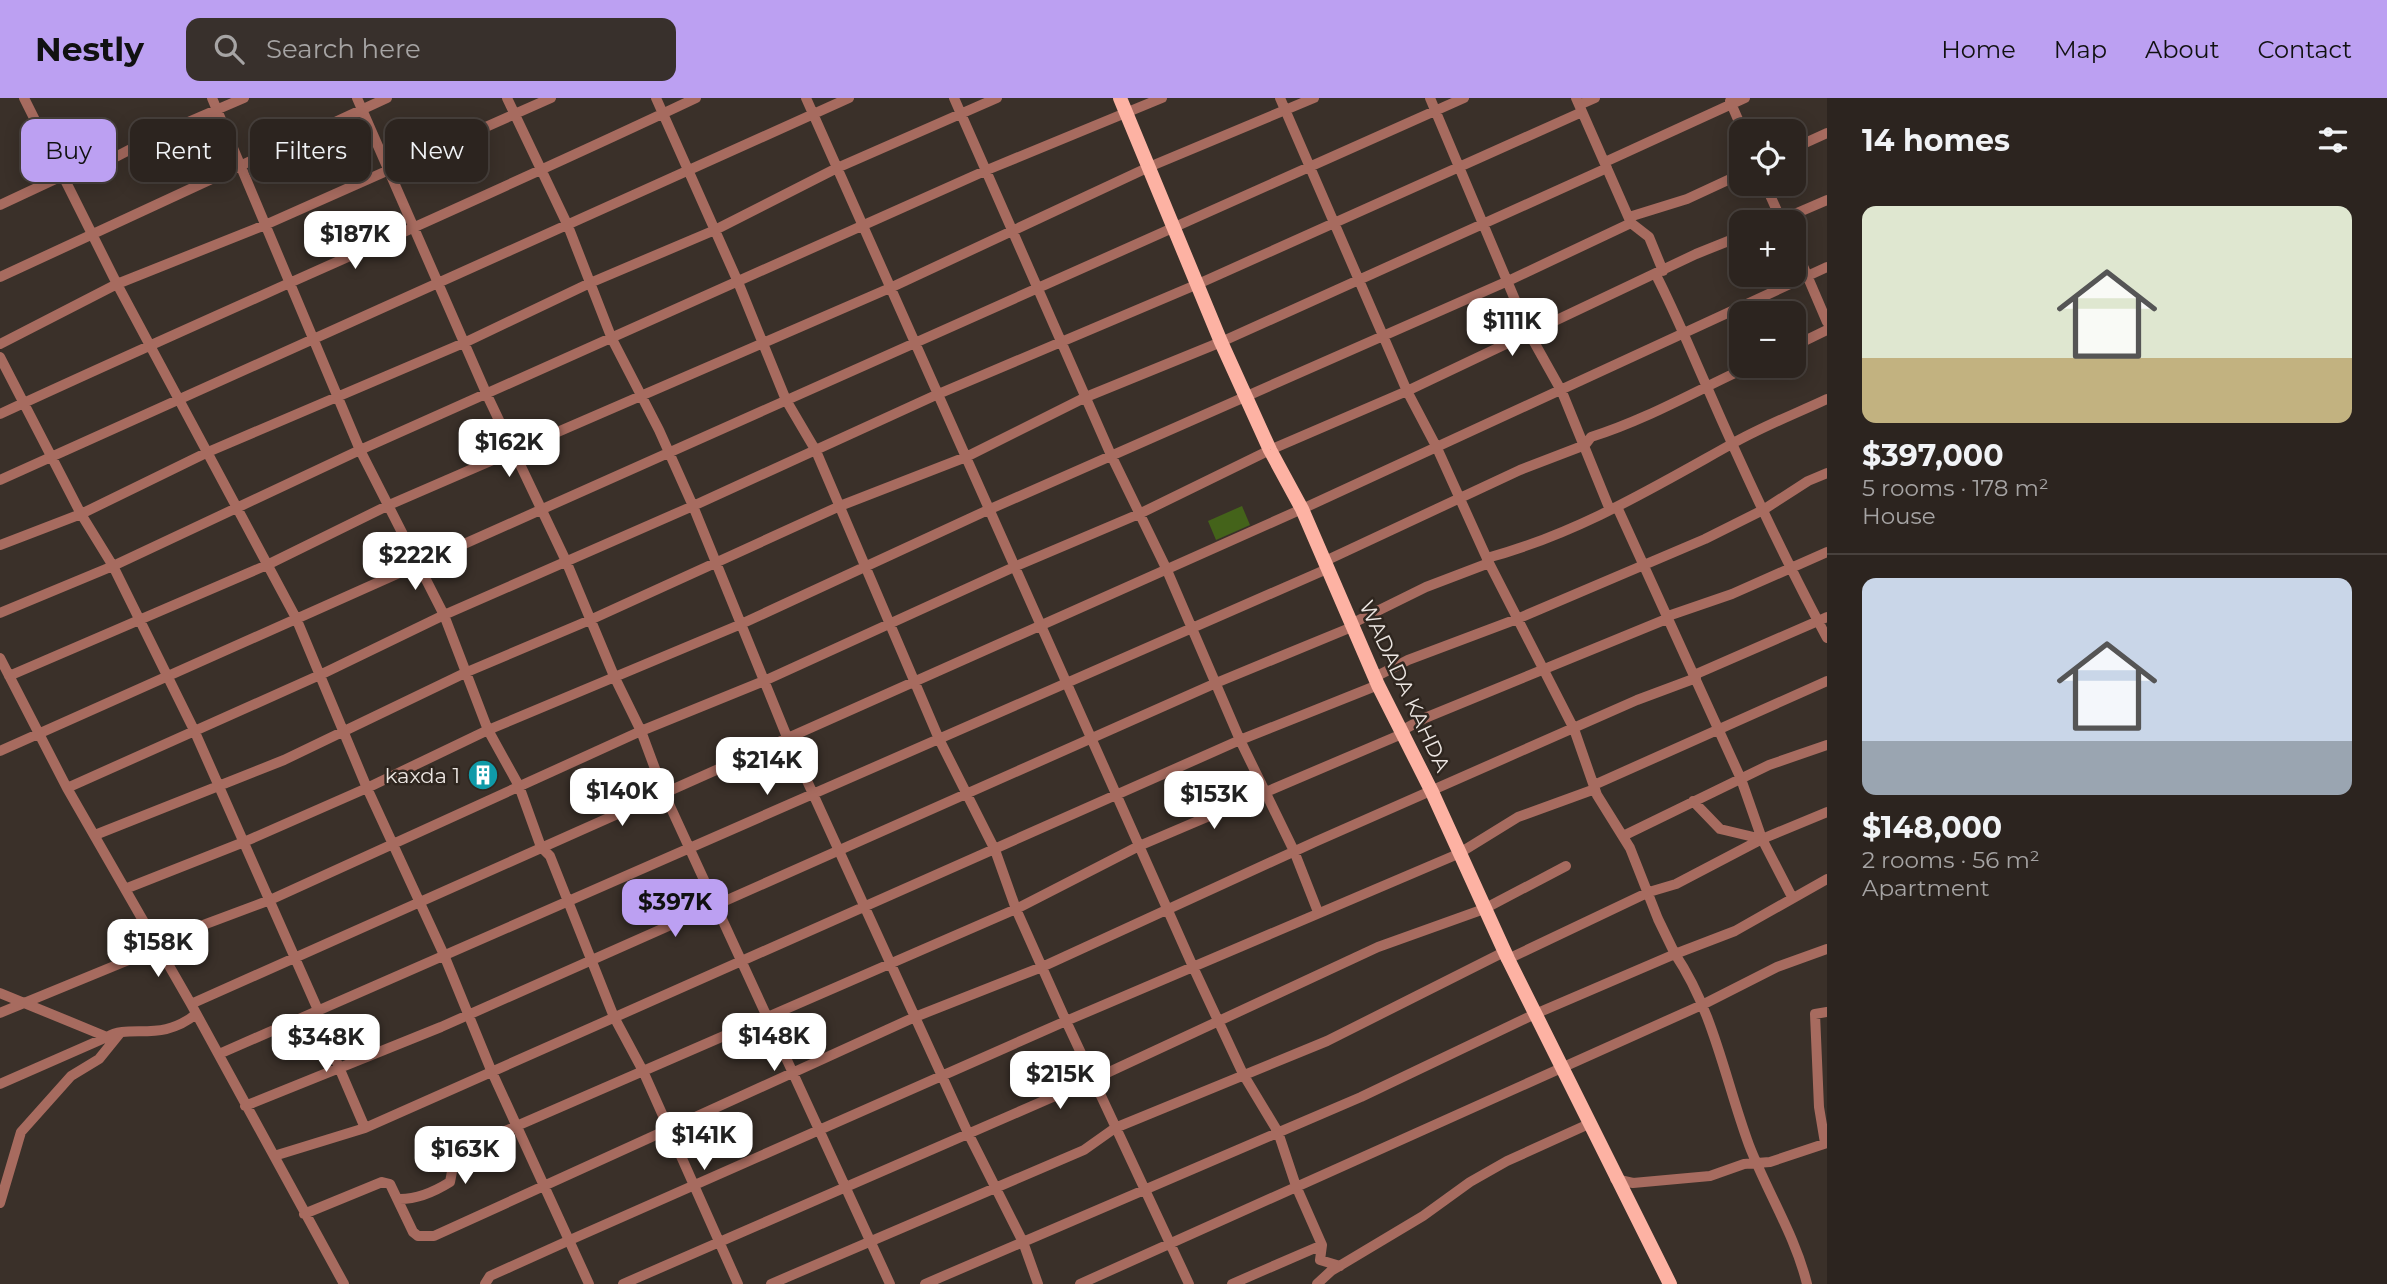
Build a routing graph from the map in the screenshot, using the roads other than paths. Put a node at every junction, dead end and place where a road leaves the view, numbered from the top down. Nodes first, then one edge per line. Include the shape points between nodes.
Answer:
1 (24, 98) edge
2 (244, 98) edge
3 (387, 98) edge
4 (507, 98) edge
5 (551, 98) edge
6 (656, 98) edge
7 (696, 98) edge
8 (806, 98) edge
9 (849, 98) edge
10 (954, 98) edge
11 (997, 98) edge
12 (1120, 98) edge
13 (1162, 98) edge
14 (1280, 98) edge
15 (1314, 98) edge
16 (1430, 98) edge
17 (1464, 98) edge
18 (1595, 98) edge
19 (1745, 98) edge
20 (1730, 101) edge
21 (215, 103) edge
22 (359, 103) edge
23 (1579, 105) edge
24 (1286, 110) junction
25 (1435, 111) junction
26 (515, 114) junction
27 (663, 114) junction
28 (961, 114) junction
29 (814, 115) junction
30 (1127, 115) junction
31 (34, 119) edge
32 (1738, 119) edge
33 (488, 126) edge
34 (1827, 133) edge
35 (1806, 143) edge
36 (116, 156) edge
37 (385, 157) edge
38 (243, 165) junction
39 (1606, 165) junction
40 (1149, 167) junction
41 (1311, 167) junction
42 (837, 168) junction
43 (687, 169) junction
44 (1461, 169) junction
45 (987, 170) junction
46 (540, 172) junction
47 (385, 173) edge
48 (1729, 180) edge
49 (49, 182) edge
50 (65, 182) edge
51 (396, 182) edge
52 (1827, 200) edge
53 (0, 205) edge
54 (1806, 210) edge
55 (1630, 220) junction
56 (1335, 224) junction
57 (265, 225) junction
58 (1485, 225) junction
59 (568, 226) junction
60 (863, 226) junction
61 (1174, 227) junction
62 (415, 229) junction
63 (715, 230) junction
64 (1014, 230) junction
65 (93, 234) junction
66 (1729, 241) edge
67 (1827, 267) edge
68 (1806, 270) edge
69 (1659, 273) junction
70 (1809, 276) junction
71 (0, 277) edge
72 (1360, 280) junction
73 (1508, 281) junction
74 (738, 282) junction
75 (287, 283) junction
76 (590, 283) junction
77 (117, 284) junction
78 (440, 284) junction
79 (1198, 284) junction
80 (1039, 287) junction
81 (890, 288) junction
82 (1827, 322) edge
83 (1827, 330) edge
84 (1529, 333) junction
85 (1687, 334) junction
86 (1384, 336) junction
87 (312, 338) junction
88 (612, 338) junction
89 (1806, 340) edge
90 (1062, 341) junction
91 (466, 342) junction
92 (762, 342) junction
93 (1221, 342) junction
94 (914, 343) junction
95 (0, 344) edge
96 (151, 344) junction
97 (0, 357) edge
98 (1729, 375) edge
99 (1706, 385) junction
100 (1407, 391) junction
101 (1562, 392) junction
102 (487, 395) junction
103 (936, 395) junction
104 (640, 396) junction
105 (1247, 396) junction
106 (1086, 397) junction
107 (177, 398) junction
108 (339, 398) junction
109 (1827, 399) edge
110 (786, 400) junction
111 (24, 403) junction
112 (0, 414) edge
113 (1732, 443) junction
114 (1585, 444) junction
115 (1437, 448) junction
116 (360, 450) junction
117 (1270, 450) junction
118 (513, 451) junction
119 (816, 451) junction
120 (208, 452) junction
121 (668, 452) junction
122 (1111, 455) junction
123 (966, 457) junction
124 (52, 459) junction
125 (1827, 473) edge
126 (0, 480) edge
127 (1460, 499) junction
128 (389, 505) junction
129 (693, 506) junction
130 (840, 506) junction
131 (236, 508) junction
132 (541, 509) junction
133 (1302, 509) junction
134 (1614, 509) junction
135 (988, 510) junction
136 (1763, 510) junction
137 (81, 513) junction
138 (1139, 514) junction
139 (0, 545) edge
140 (1827, 552) edge
141 (566, 561) junction
142 (1488, 561) junction
143 (419, 564) junction
144 (716, 564) junction
145 (267, 565) junction
146 (1325, 565) junction
147 (1645, 565) junction
148 (113, 566) junction
149 (863, 567) junction
150 (1014, 567) junction
151 (1791, 567) junction
152 (1166, 568) junction
153 (0, 613) edge
154 (443, 615) junction
155 (1669, 617) junction
156 (296, 618) junction
157 (1822, 618) edge
158 (1517, 619) junction
159 (140, 620) junction
160 (590, 620) junction
161 (1040, 624) junction
162 (739, 625) junction
163 (889, 625) junction
164 (1352, 626) junction
165 (1193, 628) junction
166 (1827, 638) edge
167 (0, 658) edge
168 (1542, 670) junction
169 (467, 671) junction
170 (321, 674) junction
171 (9, 676) junction
172 (165, 676) junction
173 (614, 676) junction
174 (1695, 677) junction
175 (916, 680) junction
176 (764, 681) junction
177 (1376, 681) junction
178 (1827, 681) edge
179 (1067, 683) junction
180 (1216, 683) junction
181 (344, 729) junction
182 (1574, 729) junction
183 (1717, 729) junction
184 (194, 730) junction
185 (488, 730) junction
186 (641, 731) junction
187 (1402, 732) junction
188 (38, 733) junction
189 (787, 737) junction
190 (939, 739) junction
191 (1092, 739) junction
192 (1240, 740) junction
193 (1827, 745) edge
194 (0, 751) edge
195 (1741, 779) junction
196 (519, 786) junction
197 (217, 787) junction
198 (1594, 787) junction
199 (67, 788) junction
200 (367, 788) junction
201 (1264, 791) junction
202 (1432, 792) junction
203 (664, 793) junction
204 (812, 794) junction
205 (964, 795) junction
206 (1116, 796) junction
207 (1693, 801) junction
208 (1827, 811) edge
209 (95, 835) junction
210 (1623, 836) junction
211 (1762, 839) junction
212 (244, 842) junction
213 (393, 846) junction
214 (1139, 846) junction
215 (541, 847) junction
216 (690, 848) junction
217 (838, 850) junction
218 (995, 850) junction
219 (1294, 851) junction
220 (1458, 854) junction
221 (1566, 866) dead end
222 (1827, 879) edge
223 (125, 889) junction
224 (1648, 892) junction
225 (1792, 897) junction
226 (270, 900) junction
227 (418, 902) junction
228 (567, 902) junction
229 (716, 904) junction
230 (864, 905) junction
231 (1016, 909) junction
232 (1484, 909) junction
233 (1168, 910) junction
234 (1318, 912) junction
235 (157, 945) junction
236 (1827, 950) edge
237 (1675, 954) junction
238 (444, 955) junction
239 (1506, 955) junction
240 (294, 958) junction
241 (590, 959) junction
242 (740, 961) junction
243 (890, 962) junction
244 (1042, 967) junction
245 (1194, 969) junction
246 (0, 993) edge
247 (22, 1002) junction
248 (1704, 1004) junction
249 (194, 1009) junction
250 (318, 1010) junction
251 (468, 1012) junction
252 (1827, 1012) edge
253 (0, 1013) edge
254 (1535, 1014) junction
255 (614, 1017) junction
256 (769, 1017) junction
257 (915, 1017) junction
258 (1066, 1021) junction
259 (1222, 1023) junction
260 (120, 1033) junction
261 (107, 1037) junction
262 (219, 1054) junction
263 (341, 1068) junction
264 (1561, 1069) junction
265 (491, 1070) junction
266 (643, 1072) junction
267 (792, 1074) junction
268 (1243, 1074) junction
269 (942, 1076) junction
270 (1094, 1079) junction
271 (0, 1084) edge
272 (245, 1106) junction
273 (1591, 1123) junction
274 (517, 1127) junction
275 (365, 1128) junction
276 (1115, 1128) junction
277 (669, 1129) junction
278 (820, 1130) junction
279 (1278, 1132) junction
280 (968, 1133) junction
281 (1826, 1143) edge
282 (274, 1156) junction
283 (1758, 1163) junction
284 (1615, 1179) junction
285 (543, 1184) junction
286 (845, 1185) junction
287 (1296, 1186) junction
288 (693, 1187) junction
289 (999, 1188) junction
290 (1146, 1190) junction
291 (397, 1199) junction
292 (0, 1203) edge
293 (304, 1214) junction
294 (570, 1240) junction
295 (718, 1241) junction
296 (870, 1241) junction
297 (1023, 1241) junction
298 (1170, 1245) junction
299 (1322, 1245) junction
300 (1340, 1266) junction
301 (344, 1284) edge
302 (485, 1284) edge
303 (589, 1284) edge
304 (623, 1284) edge
305 (737, 1284) edge
306 (771, 1284) edge
307 (890, 1284) edge
308 (925, 1284) edge
309 (1038, 1284) edge
310 (1080, 1284) edge
311 (1189, 1284) edge
312 (1232, 1284) edge
313 (1317, 1284) edge
314 (1670, 1284) edge
315 (1807, 1284) edge

1 - 31 street
2 - 21 street
3 - 22 street
4 - 26 street
5 - 26 street
6 - 27 street
7 - 27 street
8 - 29 street
9 - 29 street
10 - 28 street
11 - 28 street
12 - 30 main road, WADADA KAHDA
13 - 30 street
14 - 24 street
15 - 24 street
16 - 25 street
17 - 25 street
18 - 23 street
19 - 20 street
20 - 32 street
20 - 39 street
21 - 36 street
21 - 38 street
22 - 37 street
22 - 38 street
23 - 39 street
23 - 44 street
24 - 40 street
24 - 41 street
25 - 41 street
25 - 44 street
26 - 33 street
26 - 46 street
27 - 43 street
27 - 46 street
28 - 42 street
28 - 45 street
29 - 42 street
29 - 43 street
30 - 40 main road, WADADA KAHDA
30 - 45 street
34 - 35 street
38 - 57 street
38 - 65 street
39 - 55 street
39 - 58 street
40 - 61 main road, WADADA KAHDA
40 - 64 street
41 - 56 street
41 - 61 street
42 - 60 street
42 - 63 street
43 - 59 street
43 - 63 street
44 - 56 street
44 - 58 street
45 - 60 street
45 - 64 street
46 - 59 street
46 - 62 street
47 - 57 street
48 - 55 street
49 - 53 street
50 - 65 street
51 - 62 street
52 - 54 street
55 - 69 street via 1649,237
55 - 73 street
56 - 72 street
56 - 79 street
57 - 75 street
57 - 77 street
58 - 72 street
58 - 73 street
59 - 76 street
59 - 78 street
60 - 74 street
60 - 81 street
61 - 79 main road, WADADA KAHDA
61 - 80 street
62 - 75 street
62 - 78 street
63 - 74 street
63 - 76 street
64 - 80 street
64 - 81 street
65 - 71 street
65 - 77 street
66 - 69 street
67 - 70 street
68 - 70 street
69 - 84 street
69 - 85 street
70 - 82 street
70 - 85 street
72 - 86 street
72 - 93 street
73 - 84 street
73 - 86 street
74 - 88 street
74 - 92 street
75 - 87 street
75 - 96 street
76 - 88 street
76 - 91 street
77 - 95 street
77 - 96 street
78 - 87 street
78 - 91 street
79 - 90 street
79 - 93 main road, WADADA KAHDA
80 - 90 street
80 - 94 street
81 - 92 street
81 - 94 street
83 - 89 street
84 - 100 street
84 - 101 street
85 - 99 street
85 - 101 street
86 - 100 street
86 - 105 street
87 - 107 street
87 - 108 street
88 - 102 street
88 - 104 street
90 - 103 street
90 - 106 street
91 - 102 street
91 - 108 street
92 - 104 street
92 - 110 street
93 - 105 main road, WADADA KAHDA
93 - 106 street
94 - 103 street
94 - 110 street
96 - 107 street
96 - 111 street
97 - 111 street
98 - 99 street
99 - 113 street
99 - 114 street via 1655,414 1591,437
100 - 115 street
100 - 117 street
101 - 114 street
101 - 115 street
102 - 116 street
102 - 118 street
103 - 119 street
103 - 123 street
104 - 118 street
104 - 121 street
105 - 117 main road, WADADA KAHDA
105 - 122 street
106 - 122 street
106 - 123 street
107 - 120 street
107 - 124 street
108 - 116 street
108 - 120 street
109 - 113 street
110 - 119 street
110 - 121 street
111 - 112 street
111 - 124 street
113 - 134 street
113 - 136 street
114 - 127 street
114 - 134 street
115 - 127 street
115 - 133 street
116 - 128 street
116 - 131 street
117 - 133 main road, WADADA KAHDA
117 - 138 street
118 - 128 street
118 - 132 street
119 - 129 street
119 - 130 street
120 - 131 street
120 - 137 street
121 - 129 street
121 - 132 street
122 - 135 street
122 - 138 street
123 - 130 street
123 - 135 street
124 - 126 street
124 - 137 street
125 - 136 street
127 - 142 street
127 - 146 street
128 - 143 street
128 - 145 street
129 - 141 street
129 - 144 street
130 - 144 street
130 - 149 street
131 - 145 street
131 - 148 street
132 - 141 street
132 - 143 street
133 - 146 main road, WADADA KAHDA
133 - 152 street
134 - 142 street
134 - 147 street
135 - 149 street
135 - 150 street
136 - 147 street
136 - 151 street
137 - 139 street
137 - 148 street
138 - 150 street
138 - 152 street
140 - 151 street
141 - 154 street
141 - 160 street
142 - 158 street
142 - 164 street
143 - 154 street
143 - 156 street
144 - 160 street
144 - 162 street
145 - 156 street
145 - 159 street
146 - 164 main road, WADADA KAHDA
146 - 165 street
147 - 155 street
147 - 158 street
148 - 153 street
148 - 159 street
149 - 162 street
149 - 163 street
150 - 161 street
150 - 163 street
151 - 155 street
151 - 157 street
152 - 161 street
152 - 165 street
154 - 169 street
154 - 170 street
155 - 168 street
155 - 174 street
156 - 170 street
156 - 172 street
157 - 166 street
157 - 174 street
158 - 168 street
158 - 177 street via 1408,660
159 - 171 street
159 - 172 street
160 - 169 street
160 - 173 street
161 - 175 street
161 - 179 street
162 - 173 street
162 - 176 street
163 - 175 street
163 - 176 street
164 - 177 main road, WADADA KAHDA
164 - 180 street
165 - 179 street
165 - 180 street
167 - 171 street
168 - 182 street
168 - 187 street
169 - 181 street
169 - 185 street
170 - 181 street
170 - 184 street
171 - 188 street
172 - 184 street
172 - 188 street
173 - 185 street
173 - 186 street
174 - 182 street
174 - 183 street
175 - 189 street
175 - 190 street
176 - 186 street
176 - 189 street
177 - 187 main road, WADADA KAHDA
177 - 192 street
178 - 183 street
179 - 190 street
179 - 191 street
180 - 191 street
180 - 192 street
181 - 197 street
181 - 200 street
182 - 198 street
182 - 202 street
183 - 195 street
183 - 198 street
184 - 197 street
184 - 199 street
185 - 196 street
185 - 200 street
186 - 196 street
186 - 203 street
187 - 201 street
187 - 202 main road, WADADA KAHDA
188 - 194 street
188 - 199 street
189 - 203 street
189 - 204 street
190 - 204 street
190 - 205 street
191 - 205 street
191 - 206 street
192 - 201 street
192 - 206 street
193 - 195 street
195 - 207 street
195 - 211 street
196 - 213 street
196 - 215 street
197 - 209 street
197 - 212 street
198 - 210 street
198 - 220 street via 1518,817
199 - 209 street
200 - 212 street
200 - 213 street
201 - 214 street
201 - 219 street
202 - 219 street
202 - 220 main road, WADADA KAHDA
203 - 215 street
203 - 216 street
204 - 216 street
204 - 217 street
205 - 217 street
205 - 218 street
206 - 214 street
206 - 218 street
207 - 210 street
207 - 211 street via 1720,829
208 - 211 street
209 - 223 street
210 - 224 street
211 - 224 street via 1700,873
211 - 225 street
212 - 223 street
212 - 226 street
213 - 226 street
213 - 227 street
214 - 231 street
214 - 233 street
215 - 227 street
215 - 228 street via 550,856
216 - 228 street
216 - 229 street
217 - 229 street
217 - 230 street
218 - 230 street
218 - 231 street
219 - 233 street
219 - 234 street
220 - 232 main road, WADADA KAHDA
220 - 234 street
221 - 232 street
222 - 225 street
223 - 235 street
224 - 237 street
224 - 239 street
225 - 237 street via 1735,931
226 - 235 street
226 - 240 street
227 - 238 street
227 - 240 street
228 - 238 street
228 - 241 street
229 - 241 street
229 - 242 street
230 - 242 street
230 - 243 street
231 - 243 street
231 - 244 street
232 - 239 main road, WADADA KAHDA
232 - 259 street via 1378,947
233 - 244 street
233 - 245 street
234 - 245 street
235 - 247 street
235 - 249 street
236 - 248 street via 1777,967
237 - 248 street
237 - 254 street
238 - 250 street
238 - 251 street
239 - 254 main road, WADADA KAHDA
239 - 268 street via 1327,1041
240 - 249 street
240 - 250 street
241 - 251 street
241 - 255 street
242 - 255 street
242 - 256 street
243 - 256 street
243 - 257 street
244 - 257 street
244 - 258 street
245 - 258 street
245 - 259 street
246 - 247 street
247 - 253 street
247 - 261 street
248 - 264 street
248 - 283 street
249 - 260 street via 187,1022 155,1033
249 - 262 street
250 - 262 street
250 - 263 street
251 - 263 street
251 - 265 street
252 - 281 street via 1815,1014 1819,1107
254 - 264 main road, WADADA KAHDA
254 - 279 street
255 - 265 street
255 - 266 street
256 - 266 street
256 - 267 street
257 - 267 street
257 - 269 street
258 - 269 street
258 - 270 street
259 - 268 street
259 - 270 street
260 - 261 street
260 - 292 street via 99,1059 71,1076 21,1132
261 - 271 street
262 - 272 street
263 - 272 street
263 - 275 street
264 - 273 main road, WADADA KAHDA
264 - 287 street
265 - 274 street
265 - 275 street
266 - 274 street
266 - 277 street
267 - 277 street
267 - 278 street
268 - 276 street
268 - 279 street
269 - 278 street
269 - 280 street
270 - 276 street
270 - 280 street
272 - 282 street
273 - 284 main road, WADADA KAHDA
273 - 300 street via 1470,1182
274 - 285 street
274 - 291 street via 455,1156 450,1182 437,1190
275 - 282 street
276 - 289 street via 1084,1150
276 - 290 street
277 - 285 street
277 - 288 street
278 - 286 street
278 - 288 street
279 - 287 street
279 - 290 street
280 - 286 street
280 - 289 street
281 - 283 street
282 - 293 street
283 - 284 street via 1710,1176 1633,1183
283 - 315 street
284 - 314 main road, WADADA KAHDA
285 - 291 street via 434,1236 413,1232
285 - 294 street
286 - 295 street
286 - 296 street
287 - 298 street
287 - 299 street
288 - 294 street
288 - 295 street
289 - 296 street
289 - 297 street
290 - 297 street
290 - 298 street
291 - 293 street via 390,1184 382,1182
293 - 301 street
294 - 302 street via 490,1276
294 - 303 street
295 - 304 street
295 - 305 street
296 - 306 street
296 - 307 street
297 - 308 street
297 - 309 street
298 - 310 street
298 - 311 street
299 - 300 street via 1320,1260
299 - 312 street
300 - 313 street

